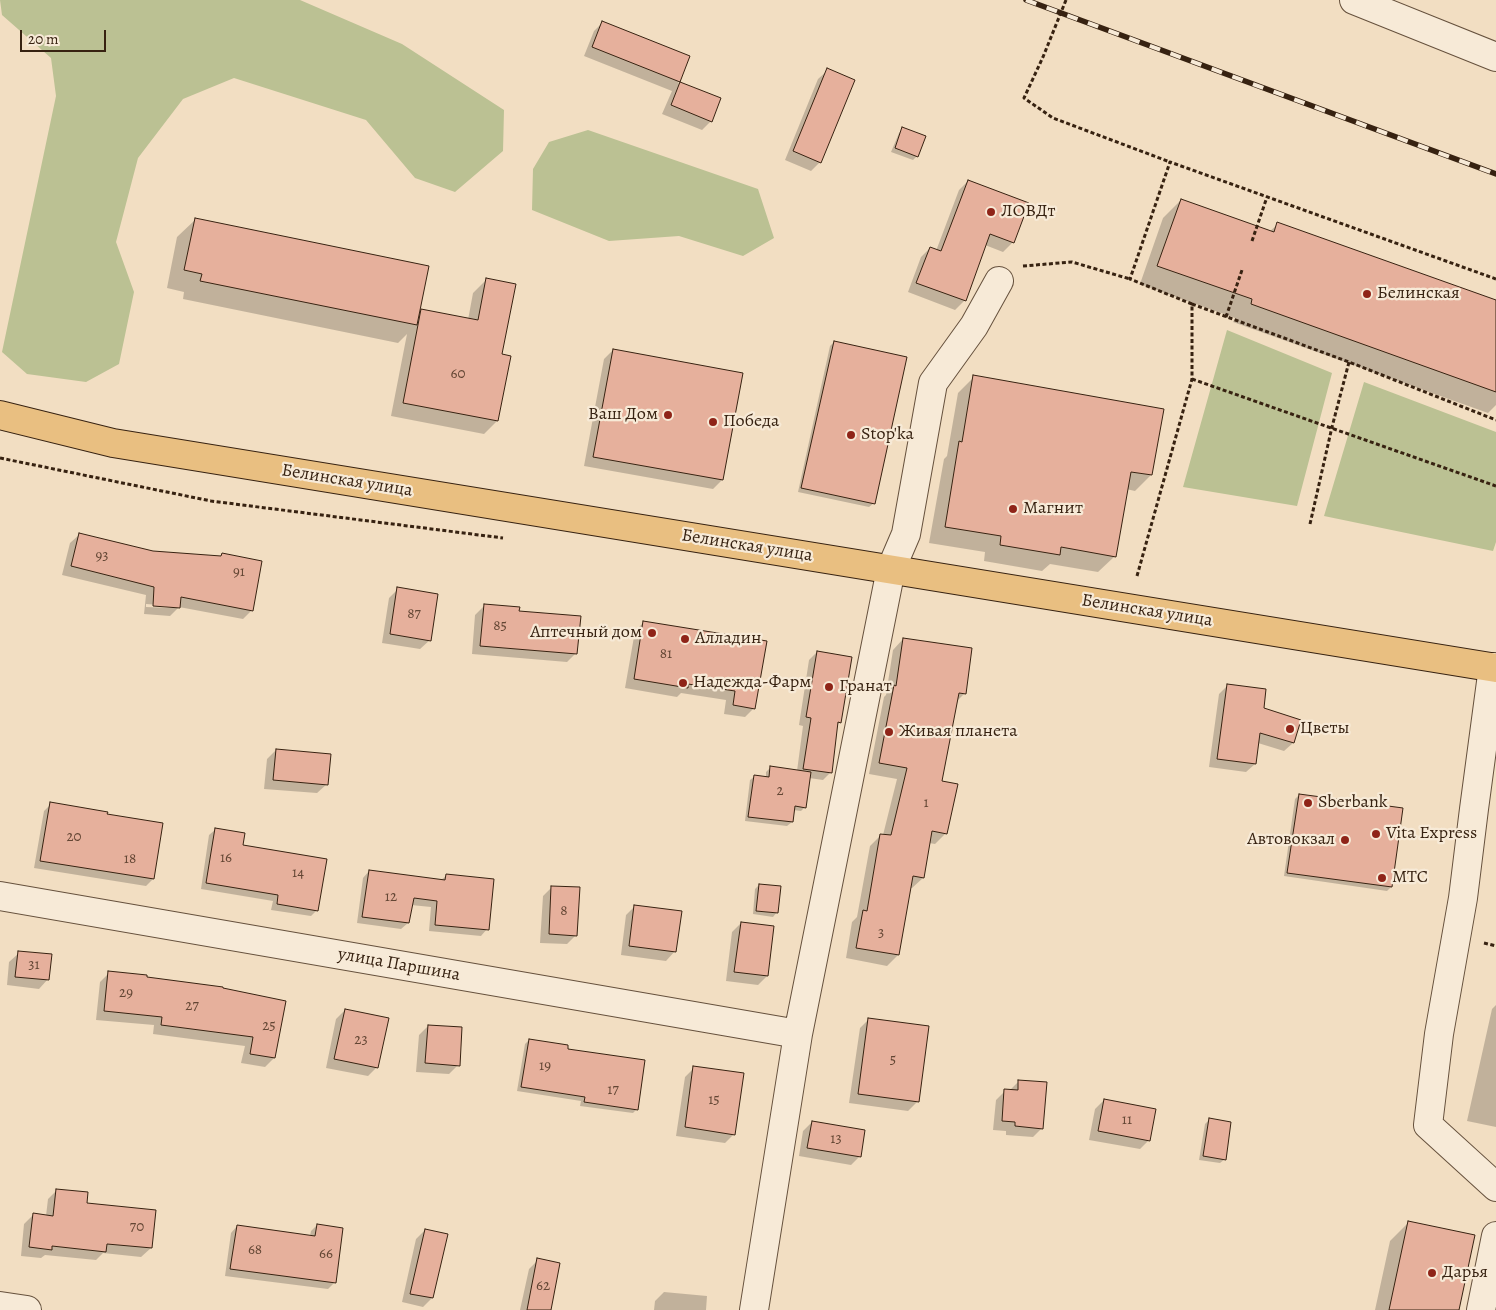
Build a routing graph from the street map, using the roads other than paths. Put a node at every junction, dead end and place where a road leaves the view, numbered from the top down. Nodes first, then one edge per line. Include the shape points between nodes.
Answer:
1 (1354, 0) edge
2 (1496, 57) edge
3 (999, 281) road end
4 (0, 415) edge
5 (891, 569) junction
6 (1495, 668) edge
7 (0, 896) edge
8 (798, 1034) junction
9 (1496, 1187) edge
10 (1496, 1236) edge
11 (0, 1306) edge
12 (27, 1310) edge
13 (754, 1310) edge
14 (1481, 1310) edge

1 - 2 street
3 - 5 street via 974,326 933,383 906,534
4 - 5 main road, Белинская улица via 113,443
5 - 6 main road, Белинская улица
5 - 8 street
6 - 9 street via 1428,1126
7 - 8 street, улица Паршина
8 - 13 street
10 - 14 street
11 - 12 street

